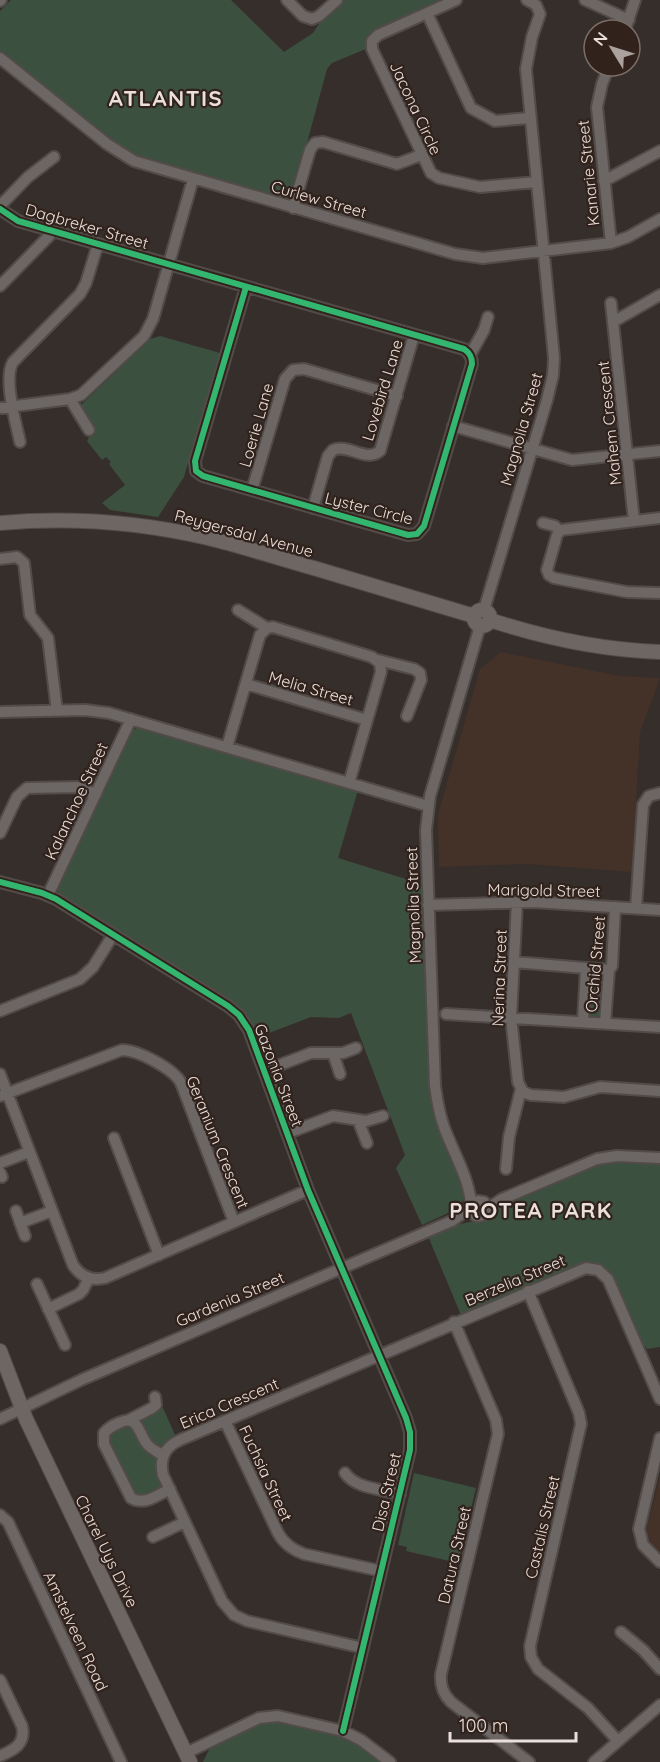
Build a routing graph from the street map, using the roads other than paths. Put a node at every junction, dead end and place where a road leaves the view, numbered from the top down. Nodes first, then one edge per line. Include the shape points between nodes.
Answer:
1 (287, 0) edge
2 (337, 0) edge
3 (456, 0) edge
4 (528, 0) edge
5 (585, 0) edge
6 (635, 0) edge
7 (427, 12) junction
8 (615, 18) edge
9 (629, 18) edge
10 (0, 58) edge
11 (605, 78) edge
12 (529, 118) junction
13 (660, 151) edge
14 (421, 155) junction
15 (54, 157) dead end
16 (193, 179) junction
17 (604, 181) junction
18 (537, 182) junction
19 (0, 208) edge
20 (293, 208) junction
21 (660, 219) edge
22 (51, 230) junction
23 (98, 243) junction
24 (611, 243) junction
25 (545, 252) junction
26 (170, 264) junction
27 (0, 286) edge
28 (246, 286) junction
29 (660, 295) edge
30 (611, 303) dead end
31 (488, 317) dead end
32 (613, 322) junction
33 (414, 335) junction
34 (470, 355) junction
35 (397, 396) junction
36 (70, 399) junction
37 (13, 406) junction
38 (0, 408) edge
39 (453, 426) junction
40 (88, 430) dead end
41 (20, 442) dead end
42 (532, 448) junction
43 (660, 451) edge
44 (627, 455) junction
45 (252, 490) junction
46 (313, 508) junction
47 (660, 518) edge
48 (634, 521) junction
49 (0, 523) edge
50 (543, 523) dead end
51 (559, 531) junction
52 (0, 559) edge
53 (660, 593) edge
54 (238, 610) dead end
55 (482, 618) junction
56 (267, 628) junction
57 (660, 652) edge
58 (378, 660) junction
59 (246, 684) junction
60 (57, 711) junction
61 (0, 712) edge
62 (407, 716) dead end
63 (131, 719) junction
64 (367, 720) junction
65 (227, 747) junction
66 (348, 783) junction
67 (660, 793) edge
68 (96, 794) junction
69 (428, 806) junction
70 (6, 808) edge
71 (0, 833) edge
72 (0, 882) edge
73 (48, 895) junction
74 (516, 902) junction
75 (428, 905) junction
76 (615, 907) junction
77 (636, 908) junction
78 (660, 910) edge
79 (113, 934) junction
80 (514, 962) junction
81 (586, 969) junction
82 (609, 970) junction
83 (0, 1011) edge
84 (446, 1014) dead end
85 (511, 1017) junction
86 (583, 1022) junction
87 (605, 1023) junction
88 (660, 1026) edge
89 (356, 1048) dead end
90 (333, 1053) junction
91 (264, 1071) junction
92 (0, 1074) edge
93 (340, 1074) dead end
94 (521, 1089) junction
95 (660, 1091) edge
96 (4, 1094) edge
97 (383, 1116) dead end
98 (358, 1120) junction
99 (288, 1133) junction
100 (114, 1138) dead end
101 (367, 1143) dead end
102 (30, 1152) junction
103 (660, 1158) edge
104 (0, 1163) edge
105 (506, 1169) dead end
106 (308, 1190) junction
107 (479, 1207) junction
108 (15, 1211) dead end
109 (52, 1211) junction
110 (234, 1222) junction
111 (20, 1223) junction
112 (25, 1236) dead end
113 (159, 1255) junction
114 (342, 1267) junction
115 (89, 1278) junction
116 (37, 1284) dead end
117 (528, 1291) junction
118 (48, 1309) junction
119 (454, 1322) junction
120 (65, 1345) dead end
121 (0, 1352) edge
122 (378, 1355) junction
123 (155, 1397) dead end
124 (660, 1399) edge
125 (22, 1408) junction
126 (0, 1419) edge
127 (129, 1420) junction
128 (225, 1421) junction
129 (660, 1438) edge
130 (163, 1456) junction
131 (345, 1473) dead end
132 (170, 1489) junction
133 (400, 1494) junction
134 (0, 1515) edge
135 (185, 1522) junction
136 (153, 1537) dead end
137 (660, 1562) edge
138 (381, 1571) junction
139 (621, 1632) dead end
140 (363, 1648) junction
141 (660, 1669) edge
142 (0, 1680) edge
143 (660, 1705) edge
144 (343, 1731) junction
145 (618, 1742) junction
146 (0, 1756) edge
147 (188, 1757) edge
148 (121, 1762) edge
149 (390, 1762) edge
150 (529, 1762) edge
151 (594, 1762) edge

1 - 2 street via 303,16 312,19
3 - 7 street, Jacona Circle
4 - 12 street via 537,5 540,14 526,69
5 - 8 street
6 - 9 street
7 - 12 street via 471,108 495,121
7 - 14 street, Jacona Circle via 378,35 372,44
10 - 16 street, Curlew Street via 119,153
11 - 17 street, Kanarie Street via 597,107
12 - 18 street
13 - 17 street
14 - 18 street, Jacona Circle via 428,170 439,178 480,187
14 - 20 street via 397,164 315,143
15 - 19 street via 28,177
16 - 20 street, Curlew Street
16 - 26 street
17 - 24 street, Kanarie Street
18 - 25 street
19 - 22 street, Dagbreker Street via 18,221
20 - 25 street, Curlew Street via 462,256 483,258
21 - 24 street, Curlew Street
22 - 23 street, Dagbreker Street
22 - 27 street
23 - 26 street, Dagbreker Street
23 - 37 street via 80,294 11,366
24 - 25 street, Curlew Street
25 - 42 street, Magnolia Street via 554,368
26 - 28 street
26 - 36 street via 144,336 87,391
28 - 33 street
28 - 45 street, Lyster Circle via 194,466 201,476
29 - 32 street
30 - 32 street, Mahem Crescent
31 - 34 street, Lyster Circle
32 - 44 street, Mahem Crescent
33 - 34 street via 464,349
33 - 35 street, Lovebird Lane
34 - 39 street, Lyster Circle via 472,364
35 - 45 street, Loerie Lane via 304,369 293,370 285,379
35 - 46 street, Lovebird Lane via 380,451 371,456 342,448 333,450
36 - 37 street
36 - 40 street
37 - 38 street
37 - 41 street
39 - 42 street
39 - 46 street, Lyster Circle via 424,526 417,534 408,536
42 - 44 street via 572,460
42 - 55 street, Magnolia Street
43 - 44 street
44 - 48 street, Mahem Crescent
45 - 46 street, Lyster Circle
47 - 48 street
48 - 51 street
49 - 55 main road, Reygersdal Avenue via 90,522 184,533
50 - 51 street
51 - 53 street via 547,568 551,577 627,592
52 - 60 street via 17,557 24,562 30,615 48,638
54 - 56 street
55 - 57 main road, Reygersdal Avenue via 567,641
55 - 69 street, Magnolia Street
56 - 58 street
56 - 59 street via 260,635
58 - 62 street via 414,669 421,675
58 - 64 street via 381,672
59 - 64 street, Melia Street
59 - 65 street
60 - 61 street
60 - 63 street via 93,710
63 - 65 street
63 - 68 street, Kalanchoe Street
64 - 66 street
65 - 66 street
66 - 69 street
67 - 77 street via 648,796 643,805
68 - 70 street via 77,787 32,787
68 - 73 street, Kalanchoe Street
69 - 75 street, Magnolia Street
70 - 71 street
72 - 73 street, Gazonia Street
73 - 79 street, Gazonia Street
74 - 75 street, Marigold Street
74 - 76 street, Marigold Street
74 - 80 street, Nerina Street
75 - 107 street, Magnolia Street via 437,1099 443,1126
76 - 77 street, Marigold Street
76 - 82 street, Orchid Street
77 - 78 street, Marigold Street
79 - 83 street via 93,967 80,979
79 - 91 street, Gazonia Street via 234,1010 249,1030
80 - 81 street
80 - 85 street, Nerina Street
81 - 82 street
81 - 86 street, Orchid Street
82 - 87 street, Orchid Street
84 - 85 street, Orchid Street
85 - 86 street, Orchid Street
85 - 94 street, Nerina Street
86 - 87 street, Orchid Street
87 - 88 street, Orchid Street
89 - 90 street
90 - 91 street via 311,1053
90 - 93 street
91 - 99 street, Gazonia Street
92 - 96 street
94 - 95 street via 531,1095 564,1097 600,1087
94 - 105 street, Nerina Street
96 - 102 street
96 - 110 street, Geranium Crescent via 122,1050 169,1070 181,1083
97 - 98 street
98 - 99 street via 333,1116
98 - 101 street
99 - 106 street, Gazonia Street
100 - 113 street
102 - 104 street
102 - 109 street
103 - 107 street, Gardenia Street via 597,1159
106 - 110 street
106 - 114 street, Gazonia Street
107 - 114 street, Gardenia Street
108 - 111 street
109 - 111 street
109 - 115 street via 73,1265
110 - 113 street
111 - 112 street
113 - 115 street via 105,1278
114 - 122 street, Disa Street
114 - 125 street, Gardenia Street
115 - 118 street via 79,1294
116 - 118 street
117 - 119 street, Berzelia Street
117 - 124 street, Berzelia Street via 582,1268 602,1272
117 - 145 street, Castalis Street via 581,1424 531,1640 531,1657 538,1669 588,1708
118 - 120 street
119 - 122 street, Berzelia Street
119 - 150 street, Datura Street via 496,1420 498,1434 441,1684 450,1702
121 - 125 main road, Charel Uys Drive
122 - 128 street, Erica Crescent
122 - 133 street, Disa Street via 410,1432
123 - 127 street via 156,1405
125 - 126 street, Gardenia Street
125 - 147 main road, Charel Uys Drive
127 - 130 street via 136,1424 147,1444
127 - 132 street via 109,1428 103,1439 129,1496 141,1502
128 - 130 street, Erica Crescent via 172,1444
128 - 138 street, Fuchsia Street via 278,1533 289,1546 304,1554
129 - 137 street via 639,1529 643,1545
130 - 132 street via 162,1470
131 - 133 street via 357,1484
132 - 135 street
133 - 138 street, Disa Street
134 - 148 street, Amstelveen Road via 8,1522
135 - 136 street
135 - 140 street via 222,1601 234,1614 246,1621
138 - 140 street, Disa Street
139 - 141 street
140 - 144 street, Disa Street
142 - 146 street via 23,1734 16,1748
143 - 145 street
144 - 147 street via 272,1716 253,1721
144 - 149 street
145 - 151 street

